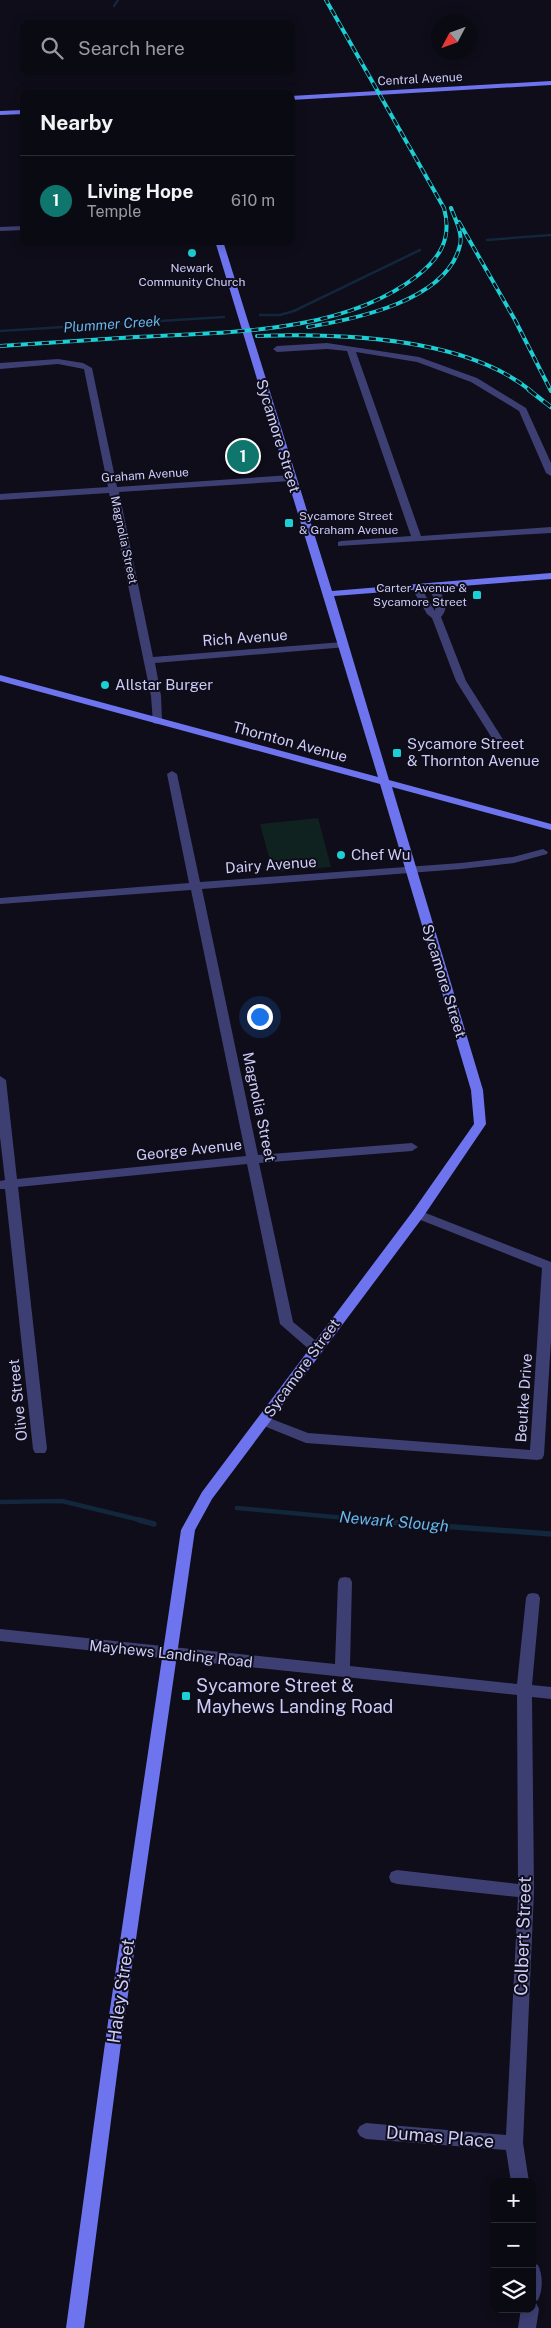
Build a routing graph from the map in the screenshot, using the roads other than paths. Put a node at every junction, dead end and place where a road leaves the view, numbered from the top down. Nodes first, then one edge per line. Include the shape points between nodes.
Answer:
1 (551, 83) edge
2 (295, 98) edge
3 (20, 112) edge
4 (0, 113) edge
5 (20, 228) edge
6 (0, 229) edge
7 (220, 245) edge
8 (350, 348) junction
9 (277, 349) dead end
10 (0, 366) edge
11 (551, 472) edge
12 (291, 478) junction
13 (113, 490) junction
14 (0, 497) edge
15 (551, 530) edge
16 (417, 539) junction
17 (341, 544) dead end
18 (551, 576) edge
19 (537, 578) junction
20 (551, 582) edge
21 (432, 586) junction
22 (416, 587) junction
23 (327, 594) junction
24 (436, 616) junction
25 (342, 645) junction
26 (150, 660) junction
27 (0, 678) edge
28 (21, 685) junction
29 (0, 686) edge
30 (157, 721) junction
31 (499, 741) dead end
32 (172, 774) dead end
33 (384, 782) junction
34 (551, 827) edge
35 (543, 852) dead end
36 (411, 869) junction
37 (195, 886) junction
38 (0, 901) edge
39 (0, 1080) edge
40 (412, 1147) dead end
41 (253, 1159) junction
42 (5, 1185) edge
43 (418, 1214) junction
44 (316, 1348) junction
45 (264, 1421) junction
46 (40, 1448) dead end
47 (345, 1582) dead end
48 (534, 1598) dead end
49 (0, 1635) edge
50 (171, 1654) junction
51 (342, 1672) junction
52 (524, 1690) junction
53 (551, 1693) edge
54 (397, 1877) dead end
55 (526, 1891) junction
56 (366, 2130) dead end
57 (514, 2143) junction
58 (519, 2178) edge
59 (529, 2313) edge
60 (75, 2328) edge
61 (527, 2328) edge

1 - 2 street, Central Avenue
3 - 4 street
5 - 6 street
7 - 12 street, Sycamore Street
8 - 9 street
8 - 11 street via 397,355 444,368 513,402 523,410
8 - 16 street
10 - 13 street, Magnolia Street via 67,362 88,368
12 - 13 street, Graham Avenue
12 - 23 street, Sycamore Street
13 - 14 street, Graham Avenue
13 - 26 street, Magnolia Street
15 - 16 street
16 - 17 street
18 - 19 street
19 - 20 street
19 - 21 street
21 - 22 street
21 - 24 street via 441,602 440,613
22 - 23 street
22 - 24 street
23 - 25 street, Sycamore Street
24 - 31 street via 461,681
25 - 26 street, Rich Avenue
25 - 33 street, Sycamore Street
26 - 30 street, Magnolia Street
27 - 28 street, Thornton Avenue
28 - 29 street, Thornton Avenue
28 - 30 street, Thornton Avenue
30 - 33 street, Thornton Avenue
32 - 37 street, Magnolia Street
33 - 34 street, Thornton Avenue
33 - 36 street, Sycamore Street
35 - 36 street, Dairy Avenue via 514,860
36 - 37 street, Dairy Avenue
36 - 43 street, Sycamore Street via 477,1090 480,1124
37 - 38 street, Dairy Avenue
37 - 41 street, Magnolia Street
39 - 42 street, Olive Street
40 - 41 street, George Avenue
41 - 42 street, George Avenue
41 - 44 street, Magnolia Street via 287,1324
42 - 46 street, Olive Street
43 - 44 street, Sycamore Street
43 - 45 street, Beutke Drive via 549,1266 537,1455 306,1438
44 - 45 street, Sycamore Street
45 - 50 street, Sycamore Street via 207,1496 188,1530
47 - 51 street
48 - 52 street, Colbert Street
49 - 50 street, Mayhews Landing Road
50 - 51 street, Mayhews Landing Road
50 - 60 street, Haley Street via 114,2036
51 - 52 street, Mayhews Landing Road
52 - 53 street, Mayhews Landing Road
52 - 55 street, Colbert Street
54 - 55 street
55 - 57 street, Colbert Street
56 - 57 street, Dumas Place
57 - 58 street, Colbert Street
59 - 61 street

